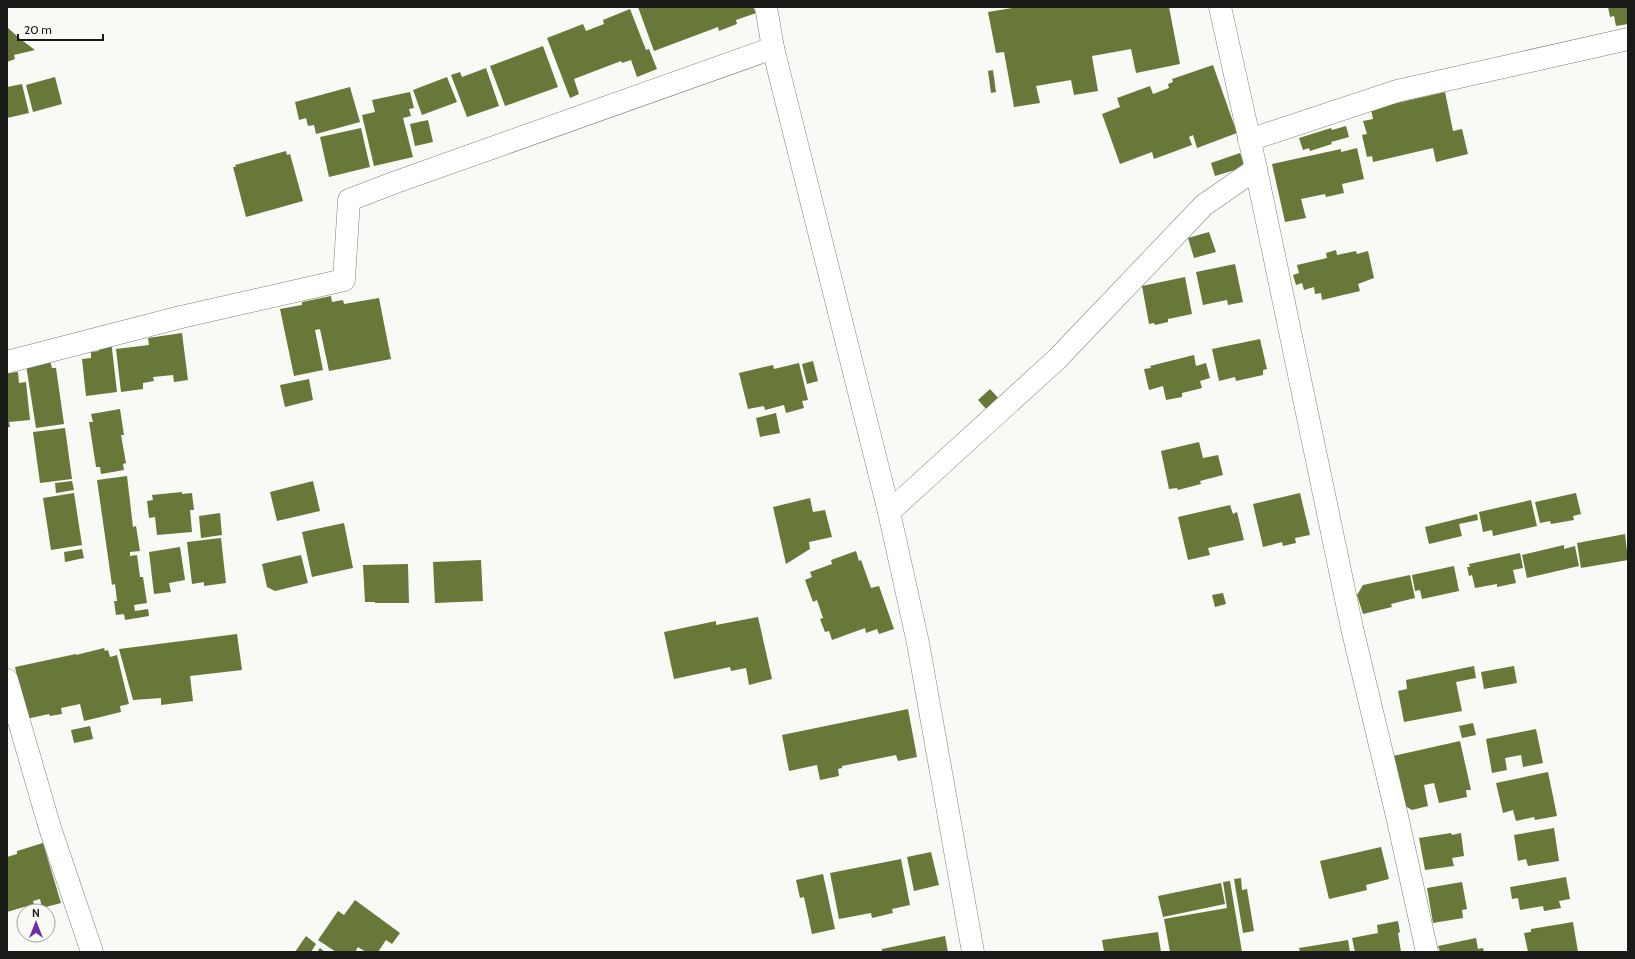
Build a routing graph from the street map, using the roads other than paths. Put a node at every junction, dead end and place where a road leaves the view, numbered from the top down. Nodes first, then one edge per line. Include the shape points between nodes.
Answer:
1 (766, 7) edge
2 (1220, 7) edge
3 (1628, 39) edge
4 (774, 48) junction
5 (1249, 140) junction
6 (1256, 169) junction
7 (7, 362) edge
8 (889, 512) junction
9 (7, 680) edge
10 (92, 952) edge
11 (973, 952) edge
12 (1427, 952) edge

1 - 4 street
2 - 5 street
3 - 5 street via 1397,91
4 - 7 street via 349,200 344,280 181,317
4 - 8 street
5 - 6 street
6 - 8 street via 1204,205 1057,359
6 - 12 street via 1352,628
8 - 11 street via 918,643
9 - 10 street via 50,828

